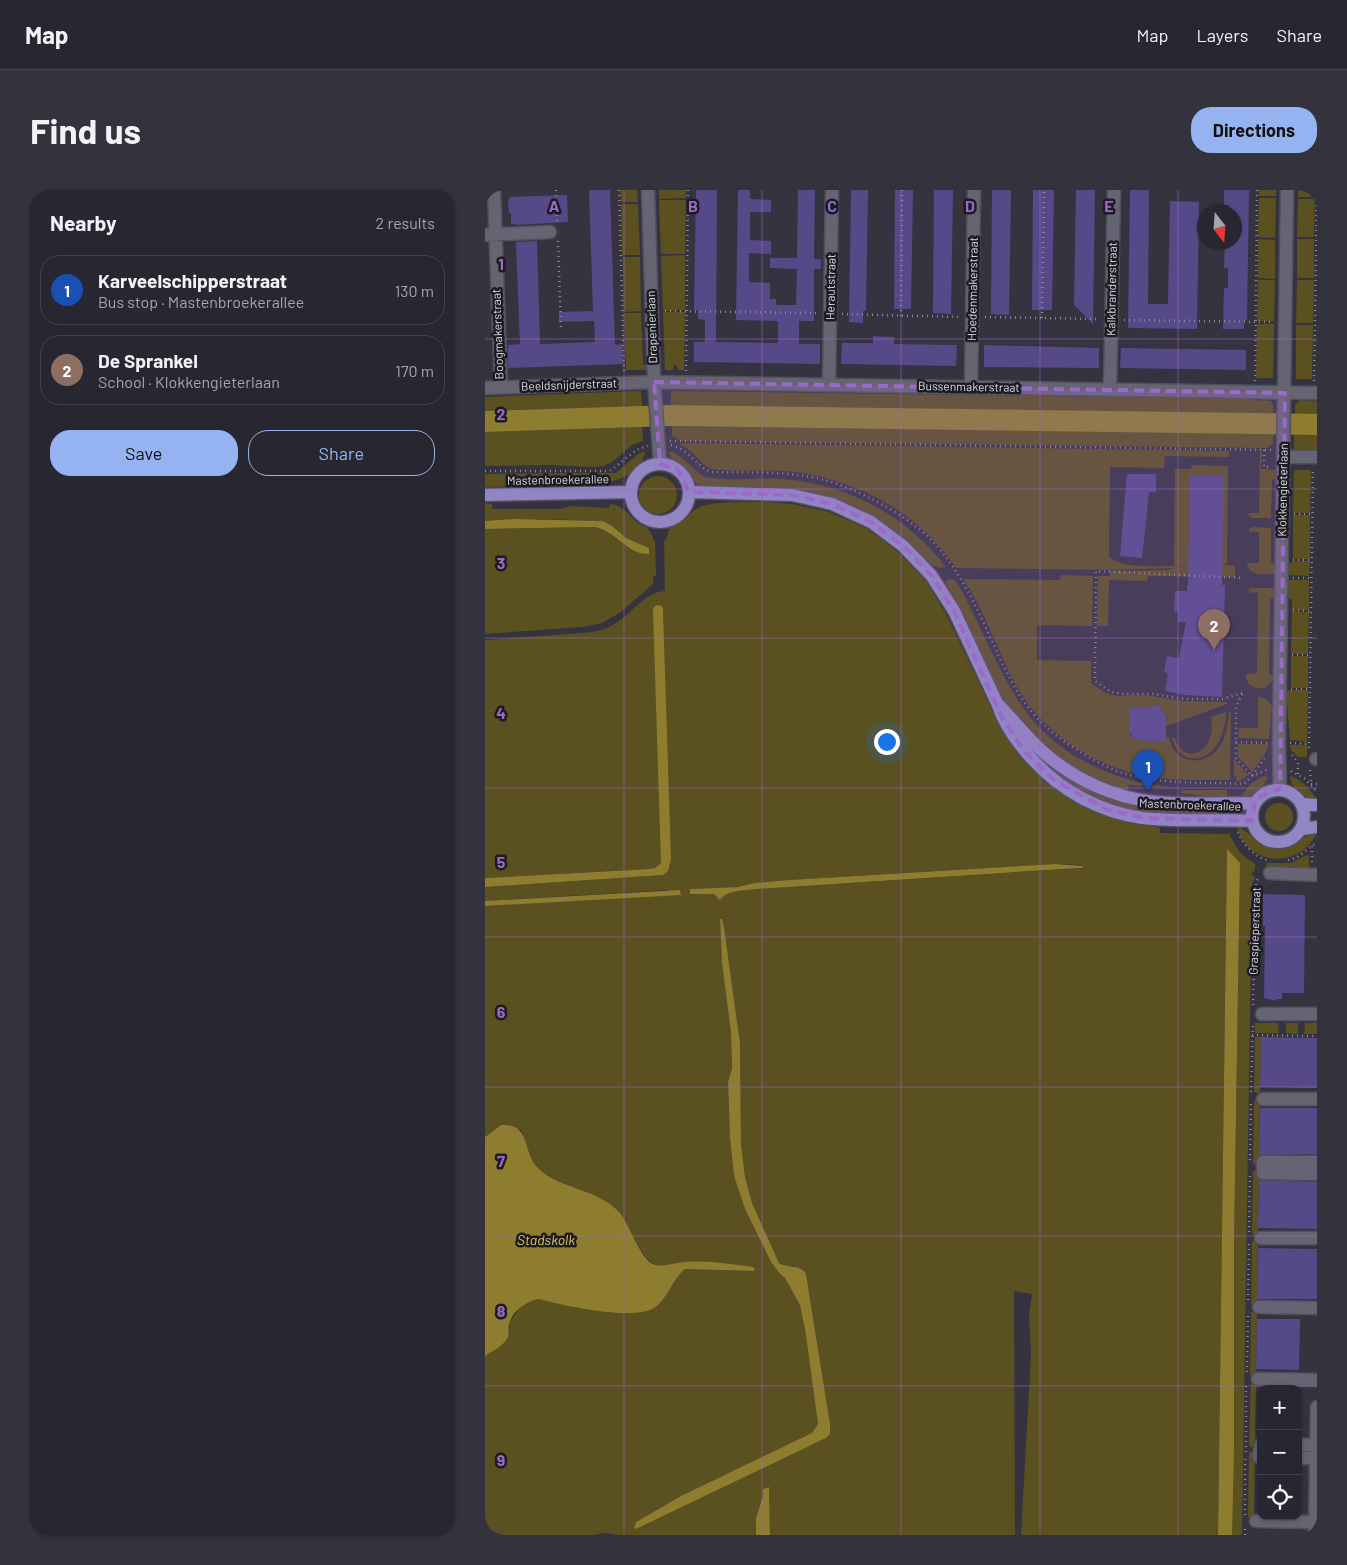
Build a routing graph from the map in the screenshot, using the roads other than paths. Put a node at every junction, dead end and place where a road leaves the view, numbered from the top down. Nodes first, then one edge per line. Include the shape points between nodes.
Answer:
1 (494, 190) edge
2 (648, 190) edge
3 (832, 190) edge
4 (974, 190) edge
5 (1114, 190) edge
6 (1287, 190) edge
7 (555, 230) road end
8 (490, 235) edge
9 (654, 382) junction
10 (829, 385) junction
11 (501, 387) junction
12 (971, 387) junction
13 (485, 388) edge
14 (1110, 388) junction
15 (1316, 393) edge
16 (1285, 398) junction
17 (1283, 451) junction
18 (1315, 457) edge
19 (659, 464) junction
20 (631, 492) junction
21 (689, 492) junction
22 (485, 495) edge
23 (997, 702) junction
24 (1280, 789) junction
25 (1255, 804) junction
26 (1303, 804) junction
27 (1317, 805) edge
28 (1252, 821) junction
29 (1317, 827) edge
30 (1302, 828) junction
31 (1270, 866) road end
32 (1315, 875) edge
33 (1317, 1014) edge
34 (1256, 1016) road end
35 (1263, 1099) dead end
36 (1317, 1100) edge
37 (1317, 1162) edge
38 (1317, 1174) edge
39 (1261, 1238) dead end
40 (1317, 1238) edge
41 (1259, 1307) dead end
42 (1317, 1308) edge
43 (1259, 1379) dead end
44 (1317, 1380) edge
45 (1317, 1407) edge
46 (1302, 1446) edge
47 (1317, 1451) edge
48 (1302, 1457) edge
49 (1256, 1521) dead end
50 (1316, 1522) edge
51 (1315, 1535) edge

1 - 8 street, Boogmakerstraat
2 - 9 street, Drapenierlaan
3 - 10 street, Herautstraat
4 - 12 street, Hoedenmakerstraat
5 - 14 street, Kalkbranderstraat
6 - 16 street, Klokkengieterlaan
7 - 8 street
8 - 11 street, Boogmakerstraat
9 - 10 street, Bussenmakerstraat
9 - 11 street, Beeldsnijderstraat
9 - 19 street, Drapenierlaan
10 - 12 street, Bussenmakerstraat
11 - 13 street, Beeldsnijderstraat
12 - 14 street, Bussenmakerstraat
14 - 16 street, Bussenmakerstraat via 1255,392
15 - 16 street, Bussenmakerstraat
16 - 17 street, Klokkengieterlaan
17 - 18 street
17 - 24 street, Klokkengieterlaan
19 - 20 main road via 643,469
19 - 21 main road via 677,469 688,484
20 - 21 main road via 640,515 655,522 664,522 679,515 685,509
20 - 22 main road, Mastenbroekerallee
21 - 23 main road, Mastenbroekerallee via 791,496 832,504 871,522 903,546 931,575 954,611
23 - 25 main road, Mastenbroekerallee via 1043,752 1099,787 1155,802
23 - 28 main road, Mastenbroekerallee via 1008,729 1038,766 1087,801 1108,810 1143,818
24 - 25 main road via 1266,793
24 - 26 main road via 1297,797
25 - 28 main road
26 - 27 main road
26 - 30 main road via 1305,821
28 - 30 main road via 1262,837 1279,843 1289,841
29 - 30 main road
31 - 32 street, Graspieperstraat
33 - 34 street
35 - 36 street
37 - 38 street via 1263,1162 1263,1173
39 - 40 street
41 - 42 street
43 - 44 street
45 - 47 street
46 - 47 street
47 - 48 street
47 - 50 street
49 - 50 street
50 - 51 street

